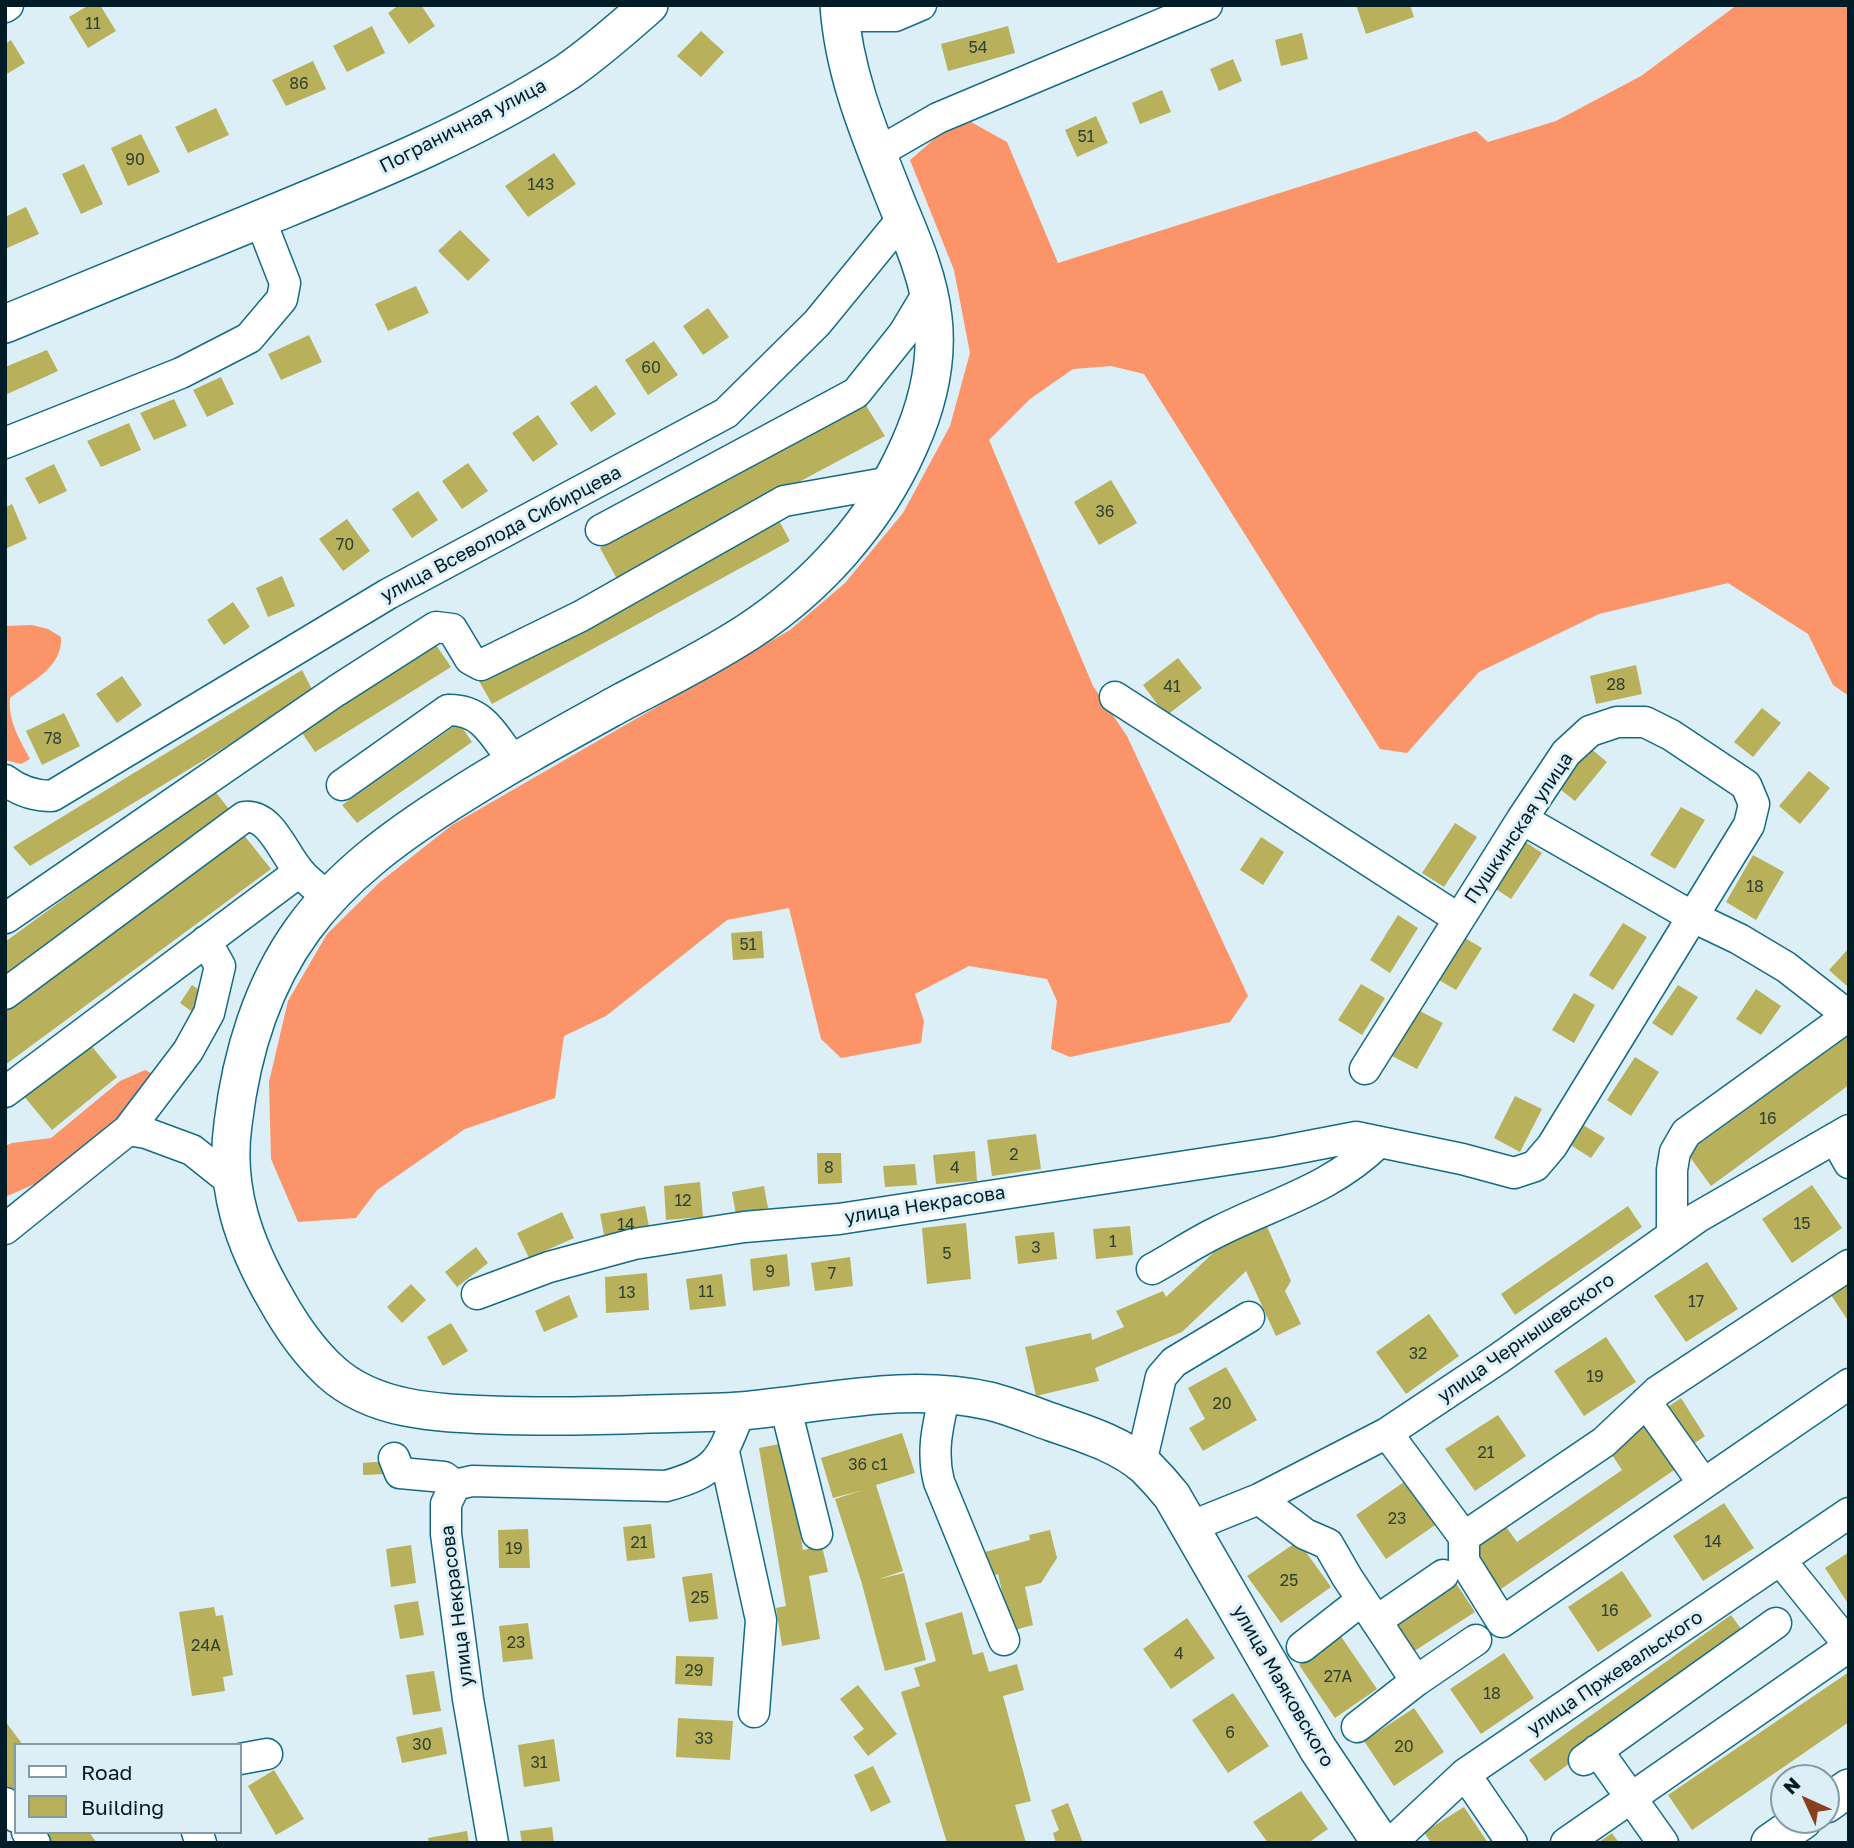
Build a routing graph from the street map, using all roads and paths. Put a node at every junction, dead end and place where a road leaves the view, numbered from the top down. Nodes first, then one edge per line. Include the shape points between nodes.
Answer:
1 (649, 5) edge
2 (921, 5) edge
3 (1207, 5) edge
4 (839, 11) edge
5 (877, 153) junction
6 (903, 218) junction
7 (260, 219) junction
8 (928, 293) junction
9 (5, 324) edge
10 (5, 443) edge
11 (891, 482) junction
12 (601, 530) dead end
13 (1115, 697) dead end
14 (513, 761) junction
15 (5, 780) edge
16 (342, 785) dead end
17 (1522, 819) junction
18 (299, 872) junction
19 (329, 898) junction
20 (1693, 917) junction
21 (6, 918) edge
22 (1459, 919) junction
23 (206, 941) junction
24 (5, 994) edge
25 (1848, 1016) edge
26 (1365, 1069) dead end
27 (5, 1092) edge
28 (128, 1130) junction
29 (1379, 1142) junction
30 (1844, 1144) edge
31 (231, 1181) junction
32 (10, 1223) edge
33 (1672, 1235) junction
34 (1849, 1265) edge
35 (1153, 1269) dead end
36 (477, 1294) dead end
37 (1248, 1317) dead end
38 (1849, 1384) edge
39 (945, 1394) junction
40 (1646, 1402) junction
41 (785, 1405) junction
42 (740, 1411) junction
43 (1387, 1433) junction
44 (724, 1452) junction
45 (394, 1458) dead end
46 (1141, 1462) junction
47 (1703, 1483) junction
48 (455, 1485) junction
49 (1259, 1499) junction
50 (1849, 1513) edge
51 (1192, 1526) junction
52 (817, 1534) dead end
53 (1464, 1538) junction
54 (1781, 1561) junction
55 (1443, 1576) dead end
56 (1369, 1611) junction
57 (1776, 1623) dead end
58 (1004, 1640) dead end
59 (1476, 1640) dead end
60 (1847, 1646) edge
61 (1302, 1647) dead end
62 (1416, 1681) junction
63 (754, 1712) dead end
64 (1357, 1727) dead end
65 (1465, 1774) junction
66 (1630, 1799) junction
67 (1381, 1842) edge
68 (493, 1843) edge
69 (1512, 1843) edge
70 (1566, 1843) edge
71 (1663, 1843) edge

1 - 7 main road, Пограничная улица via 568,71 506,108 393,164
2 - 4 street via 895,16
3 - 5 street via 938,118
4 - 5 main road, улица Маяковского via 845,60
5 - 6 main road, улица Маяковского
6 - 8 main road, улица Маяковского
6 - 15 street, улица Всеволода Сибирцева via 817,323 726,413 388,594 52,796 15,788
7 - 9 main road, Пограничная улица
7 - 10 street via 285,283 282,299 249,338 181,373
8 - 11 main road, улица Маяковского via 934,337 925,406
8 - 12 street via 904,333 856,393
11 - 14 main road, улица Маяковского via 832,562 753,629
11 - 21 street via 784,501 581,616 481,665 470,659 452,628 436,627
13 - 22 street, Пушкинская улица
14 - 16 street via 479,716 448,710
14 - 19 main road, улица Маяковского via 387,844
17 - 20 street
17 - 20 street, Пушкинская улица via 1566,753 1590,731 1617,722 1645,722 1671,735 1745,785 1754,804 1749,825
17 - 22 street, Пушкинская улица
18 - 19 street
18 - 23 street
18 - 24 street via 264,822 244,817
19 - 31 main road, улица Маяковского via 281,962 249,1041 229,1149
20 - 25 street via 1786,967
20 - 29 street, Пушкинская улица via 1552,1146 1535,1166 1514,1173
22 - 26 street, Пушкинская улица
23 - 27 street
23 - 28 street via 220,966 209,1013 188,1051
25 - 33 street via 1686,1133 1675,1152 1672,1170
28 - 31 street via 192,1150
28 - 32 street
29 - 35 street via 1332,1178 1218,1231
29 - 36 street, улица Некрасова via 1356,1137 839,1219 744,1227 634,1244 549,1267
30 - 33 street, улица Чернышевского via 1698,1217
31 - 42 main road, улица Маяковского via 246,1242 289,1321 314,1356 363,1395 404,1408 463,1414 549,1417
33 - 43 street, улица Чернышевского
34 - 40 street
37 - 46 street via 1174,1362 1161,1377
38 - 47 street
39 - 41 main road, улица Маяковского via 888,1393
39 - 46 main road, улица Маяковского via 993,1401 1094,1437
39 - 58 street via 934,1463
40 - 47 street
40 - 53 street via 1604,1442
41 - 42 main road, улица Маяковского
41 - 52 street
42 - 44 street
43 - 49 street, улица Чернышевского
43 - 53 street
44 - 48 street via 694,1479 666,1486 472,1481
44 - 63 street via 761,1620
45 - 48 street via 400,1473 444,1477
46 - 51 main road, улица Маяковского
47 - 53 street via 1502,1622 1464,1561
48 - 68 street, улица Некрасова via 446,1504 446,1534 467,1699
49 - 51 street, улица Чернышевского
49 - 56 street via 1328,1545
50 - 54 street, улица Пржевальского
51 - 67 main road, улица Маяковского via 1318,1749
54 - 60 street
54 - 65 street, улица Пржевальского
55 - 56 street
56 - 61 street
56 - 62 street
57 - 66 street via 1591,1755
59 - 62 street
60 - 66 street
62 - 64 street
65 - 67 street, улица Пржевальского
65 - 69 street
66 - 70 street
66 - 71 street

